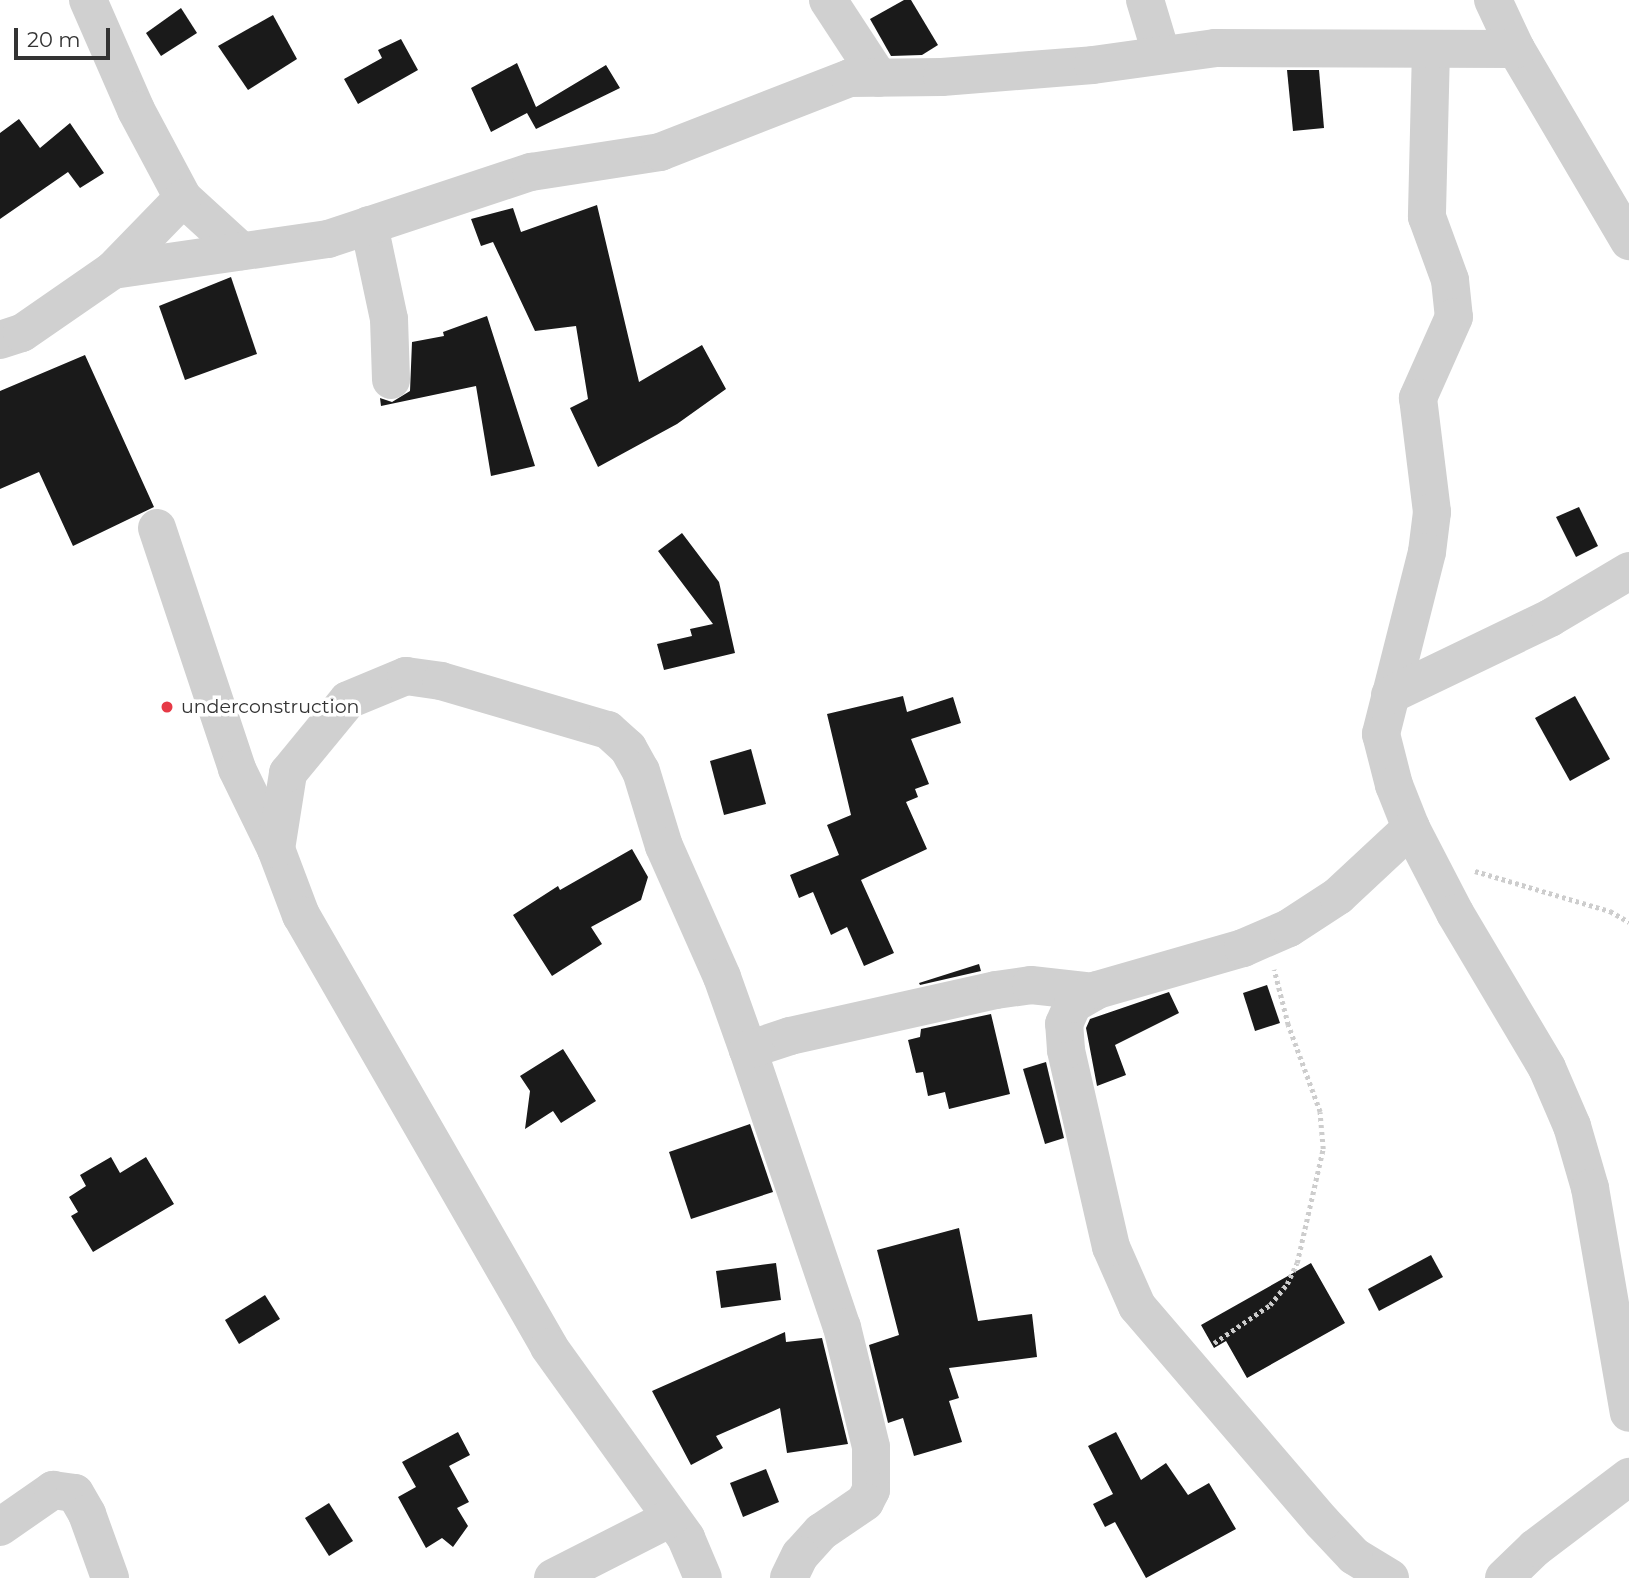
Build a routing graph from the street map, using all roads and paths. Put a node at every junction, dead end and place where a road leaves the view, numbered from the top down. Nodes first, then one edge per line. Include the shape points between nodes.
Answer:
1 (828, 0) edge
2 (1145, 0) edge
3 (1493, 0) edge
4 (95, 1) edge
5 (1432, 49) junction
6 (1516, 49) junction
7 (1161, 53) junction
8 (879, 78) junction
9 (183, 198) junction
10 (1617, 207) edge
11 (369, 225) junction
12 (1629, 241) edge
13 (242, 251) junction
14 (113, 270) junction
15 (0, 340) edge
16 (391, 380) dead end
17 (157, 528) dead end
18 (1629, 571) edge
19 (1390, 695) junction
20 (1418, 841) junction
21 (276, 849) junction
22 (1629, 922) edge
23 (1281, 932) junction
24 (1094, 992) junction
25 (748, 1050) junction
26 (1183, 1360) junction
27 (1629, 1413) edge
28 (1629, 1477) edge
29 (671, 1518) junction
30 (0, 1527) edge
31 (110, 1578) edge
32 (553, 1578) edge
33 (703, 1578) edge
34 (789, 1578) edge
35 (1390, 1578) edge
36 (1504, 1578) edge

1 - 8 street
2 - 7 street
3 - 6 street
4 - 9 street via 136,110
5 - 6 street
5 - 7 street via 1215,48
5 - 19 street via 1427,217 1450,280 1454,317 1418,398 1432,512 1427,552
6 - 10 street
7 - 8 street via 1082,66
8 - 11 street via 831,83 660,152 531,172
9 - 13 street
9 - 14 street
10 - 12 street
11 - 13 street via 328,239
11 - 16 street via 389,319
13 - 14 street
14 - 15 street via 22,333
17 - 21 street via 237,769
18 - 19 street via 1550,618
19 - 20 street via 1381,734 1394,785
20 - 22 path via 1532,891 1610,911
20 - 23 street
20 - 27 street via 1547,1068 1572,1126 1590,1188
21 - 25 street via 288,773 348,700 406,676 441,681 608,730 628,748 641,771 664,846 722,977
21 - 29 street via 301,915 541,1335
23 - 24 street via 1243,948
23 - 26 path via 1273,959 1275,982 1320,1112 1323,1135 1303,1240 1287,1284 1270,1305
24 - 25 street via 1031,985 996,990 790,1036
24 - 26 street via 1065,1014 1066,1050 1111,1247 1137,1306
25 - 34 street via 842,1327 871,1447 872,1482 865,1502 821,1532 800,1555
26 - 35 street via 1354,1556
28 - 36 street via 1535,1548
29 - 32 street
29 - 33 street
30 - 31 street via 53,1490 75,1493

